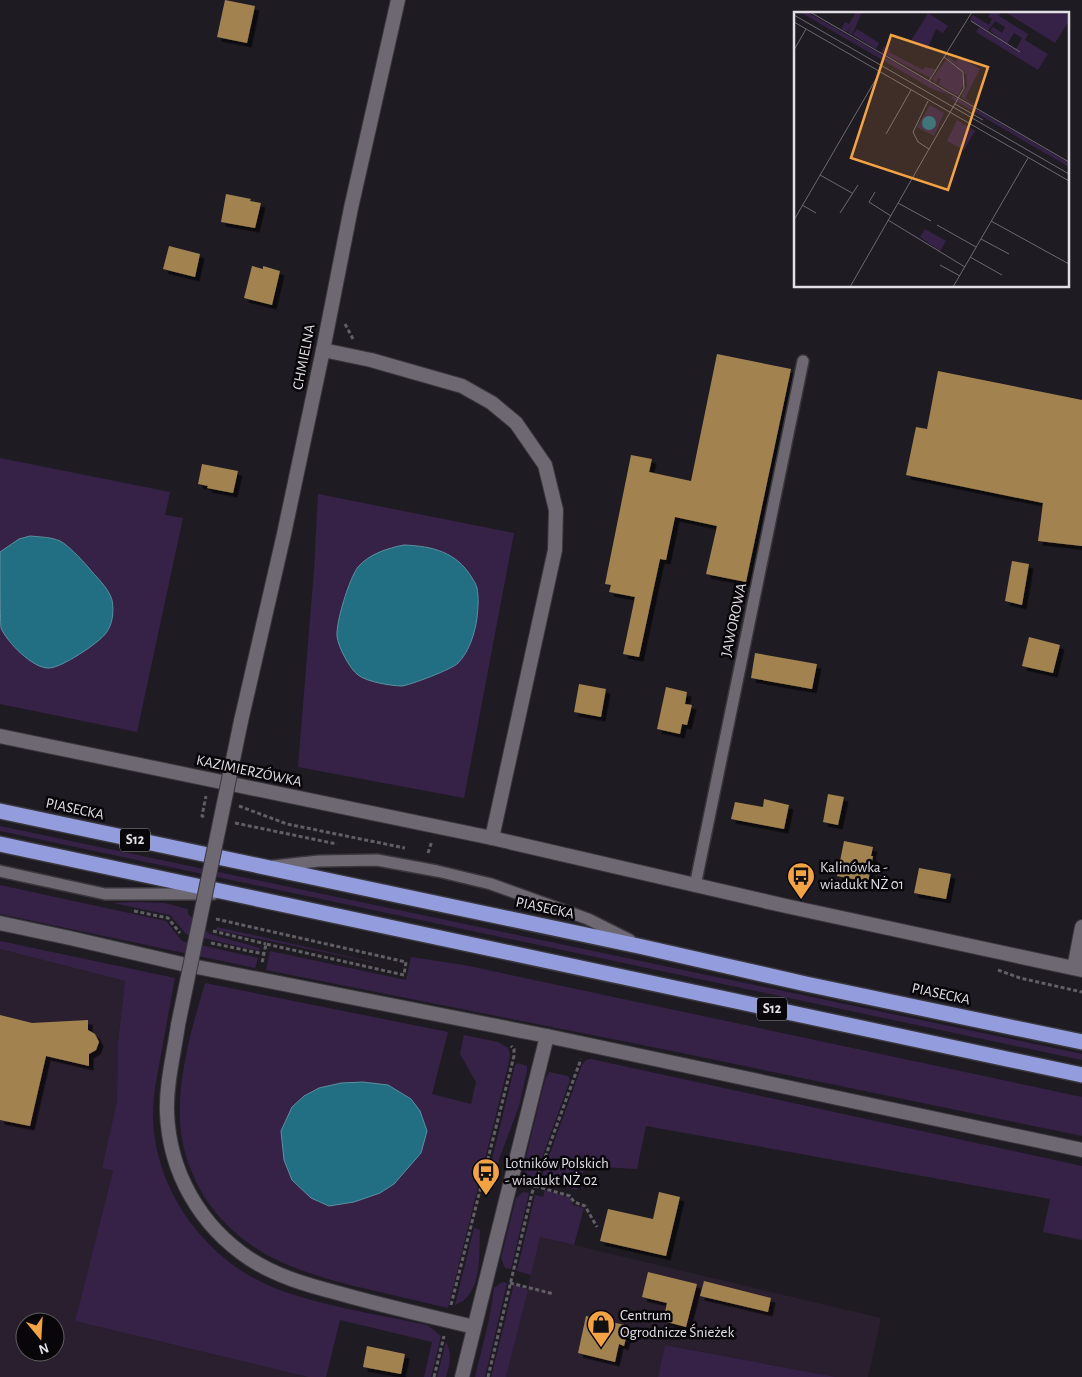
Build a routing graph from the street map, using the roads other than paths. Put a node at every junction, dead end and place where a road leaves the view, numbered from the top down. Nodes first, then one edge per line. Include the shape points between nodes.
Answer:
1 (398, 0) edge
2 (322, 350) junction
3 (803, 361) dead end
4 (0, 736) edge
5 (0, 811) edge
6 (492, 838) junction
7 (0, 844) edge
8 (265, 867) junction
9 (0, 871) edge
10 (695, 886) junction
11 (229, 894) junction
12 (0, 923) edge
13 (1082, 927) edge
14 (643, 947) junction
15 (1078, 969) edge
16 (547, 1036) junction
17 (1082, 1042) edge
18 (1082, 1075) edge
19 (1082, 1150) edge
20 (474, 1327) junction
21 (462, 1377) edge

1 - 2 street, CHMIELNA
2 - 6 street via 371,360 462,386 492,403 516,423 545,465 556,510 554,550
2 - 20 street, CHMIELNA, bridge via 178,1025 169,1082 169,1134 181,1178 200,1212 216,1231 251,1259 297,1282
3 - 10 lane, JAWOROWA
4 - 6 street, KAZIMIERZÓWKA
5 - 8 highway, PIASECKA / S12
6 - 10 street, KAZIMIERZÓWKA
7 - 11 highway, S12
8 - 14 highway, PIASECKA / S12
8 - 14 lane via 319,861 377,860 437,871 492,884 588,919
9 - 11 lane via 105,894
10 - 15 street, KAZIMIERZÓWKA
11 - 18 highway, S12
12 - 16 street via 182,964
13 - 15 street
14 - 17 highway, PIASECKA / S12
16 - 19 street
16 - 20 street
20 - 21 street

